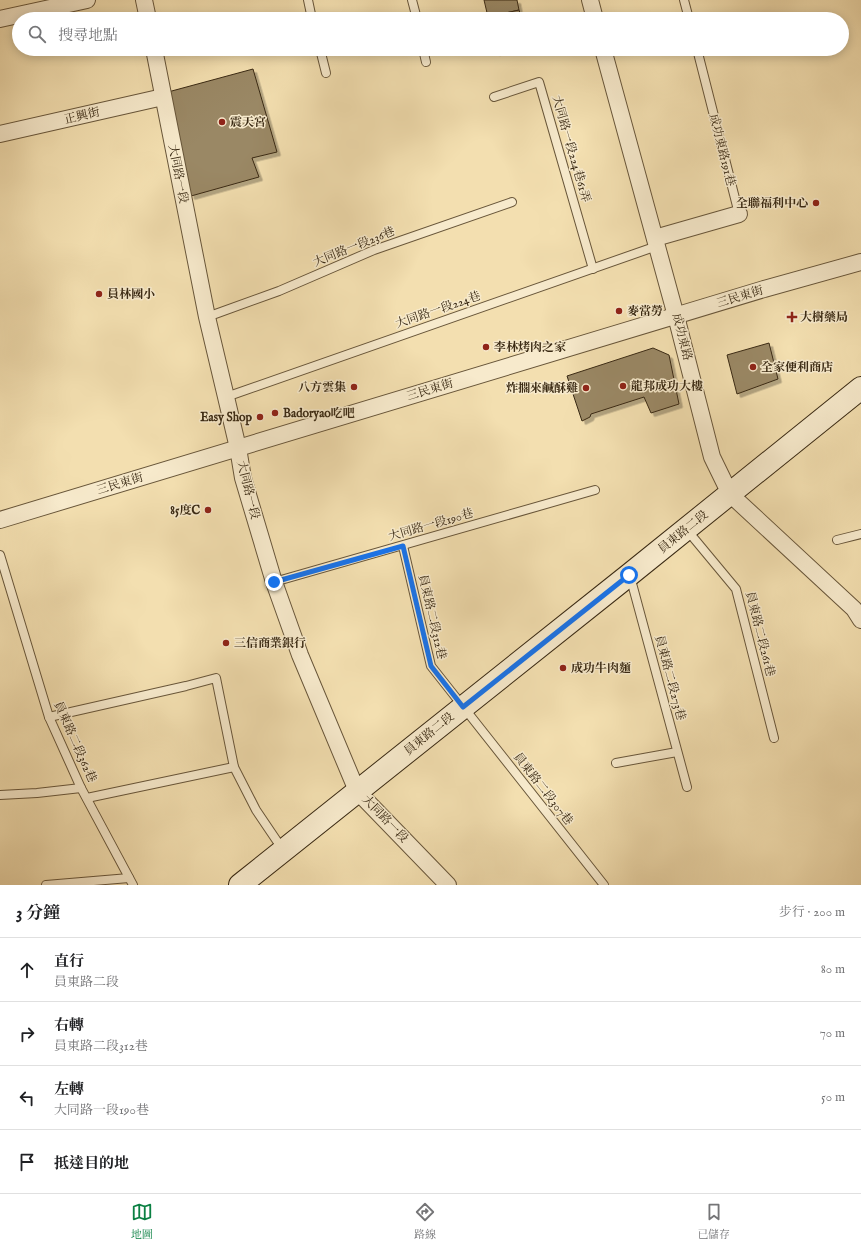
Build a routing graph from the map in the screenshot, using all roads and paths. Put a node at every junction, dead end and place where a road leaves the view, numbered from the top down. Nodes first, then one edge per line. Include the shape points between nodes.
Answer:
1 (86, 0) edge
2 (144, 0) edge
3 (308, 0) edge
4 (412, 0) edge
5 (590, 0) edge
6 (684, 0) edge
7 (32, 12) edge
8 (147, 12) edge
9 (311, 12) edge
10 (415, 12) edge
11 (593, 12) edge
12 (687, 12) edge
13 (12, 16) edge
14 (0, 19) edge
15 (155, 56) edge
16 (322, 56) edge
17 (425, 56) edge
18 (605, 56) edge
19 (699, 56) edge
20 (426, 62) dead end
21 (326, 73) dead end
22 (163, 97) junction
23 (494, 97) dead end
24 (0, 134) edge
25 (512, 202) dead end
26 (738, 214) joint
27 (656, 242) junction
28 (861, 262) edge
29 (593, 269) junction
30 (676, 316) junction
31 (207, 317) junction
32 (861, 388) edge
33 (226, 397) junction
34 (238, 448) junction
35 (595, 490) dead end
36 (730, 494) junction
37 (0, 520) edge
38 (686, 529) junction
39 (861, 534) edge
40 (837, 540) dead end
41 (403, 546) junction
42 (0, 555) edge
43 (629, 575) junction
44 (274, 582) junction
45 (859, 612) edge
46 (463, 707) junction
47 (48, 717) junction
48 (774, 738) dead end
49 (677, 752) junction
50 (616, 763) dead end
51 (234, 767) junction
52 (82, 788) junction
53 (687, 788) dead end
54 (358, 791) junction
55 (0, 795) edge
56 (87, 798) junction
57 (283, 851) junction
58 (131, 882) edge
59 (46, 885) edge
60 (240, 885) edge
61 (448, 885) edge
62 (604, 885) edge

1 - 7 street
2 - 8 street
3 - 9 lane
4 - 10 lane
5 - 11 street
6 - 12 lane
13 - 14 street
15 - 22 street, 大同路一段
16 - 21 lane
17 - 20 lane
18 - 27 street, 成功東路
19 - 26 lane, 成功東路191巷
22 - 24 street, 正興街
22 - 31 street, 大同路一段
23 - 29 lane, 大同路一段224巷61弄 via 539,82
25 - 31 lane, 大同路一段236巷 via 374,250 279,291
26 - 27 street, 成功東路191巷
27 - 29 lane, 大同路一段224巷
27 - 30 street, 成功東路
28 - 30 street, 三民東街
29 - 33 lane, 大同路一段224巷
30 - 34 street, 三民東街
30 - 36 street, 成功東路 via 712,457
31 - 33 street, 大同路一段
32 - 36 street, 員東路二段
33 - 34 street, 大同路一段
34 - 37 street, 三民東街
34 - 44 street, 大同路一段 via 243,478
35 - 41 lane, 大同路一段190巷
36 - 38 street, 員東路二段
36 - 45 street, 成功東路
38 - 43 street, 員東路二段
38 - 48 lane, 員東路二段261巷 via 736,589
39 - 40 lane
41 - 44 lane, 大同路一段190巷
41 - 46 lane, 員東路二段312巷 via 431,666
42 - 47 lane, 員東路二段362巷
43 - 46 street, 員東路二段
43 - 49 lane, 員東路二段273巷
44 - 54 street, 大同路一段 via 300,655
46 - 54 street, 員東路二段
46 - 62 lane, 員東路二段307巷
47 - 51 lane via 216,678
47 - 52 lane, 員東路二段362巷
49 - 50 lane
49 - 53 lane, 員東路二段273巷
51 - 56 lane
51 - 57 lane via 256,810
52 - 55 lane
52 - 56 lane, 員東路二段362巷
54 - 57 street, 員東路二段
54 - 61 street, 大同路一段
56 - 58 lane, 員東路二段362巷
57 - 60 street, 員東路二段
58 - 59 lane

